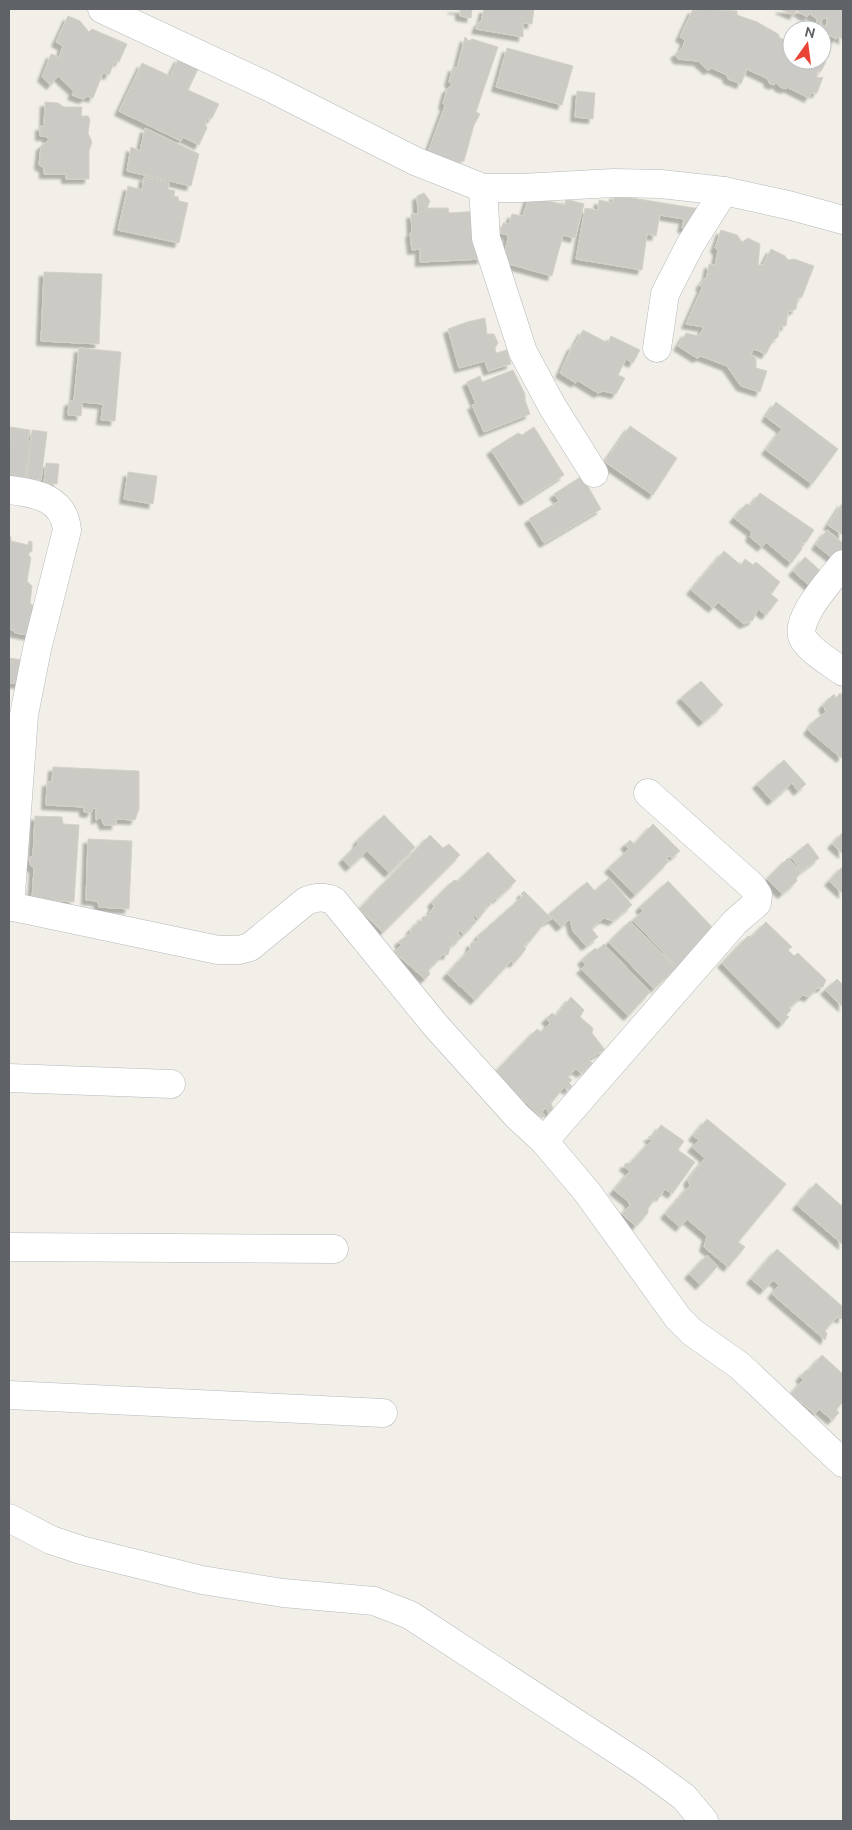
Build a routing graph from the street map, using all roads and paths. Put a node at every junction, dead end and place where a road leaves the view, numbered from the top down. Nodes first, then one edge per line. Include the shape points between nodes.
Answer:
1 (102, 9) edge
2 (483, 188) junction
3 (724, 191) junction
4 (843, 220) edge
5 (658, 348) dead end
6 (594, 473) dead end
7 (9, 490) edge
8 (843, 564) edge
9 (843, 672) edge
10 (648, 793) dead end
11 (9, 906) edge
12 (9, 1078) edge
13 (171, 1084) dead end
14 (544, 1141) junction
15 (9, 1247) edge
16 (334, 1249) dead end
17 (9, 1395) edge
18 (383, 1413) dead end
19 (843, 1463) edge
20 (9, 1518) edge
21 (704, 1821) edge

1 - 2 street via 271,88 415,161
2 - 3 street via 614,182
2 - 6 street via 486,238 523,352
3 - 4 street
3 - 5 street via 690,245 665,294
7 - 11 street via 44,498 55,504 66,518 68,530 37,649 24,715
8 - 9 street via 805,616 800,630 802,638 812,649
10 - 14 street via 752,886 758,902 735,922
11 - 14 street via 225,950 250,947 306,901 320,897 330,899 436,1026 517,1116
12 - 13 street
14 - 19 street via 588,1192 685,1325 740,1366
15 - 16 street
17 - 18 street
20 - 21 street via 51,1540 81,1550 193,1578 283,1593 374,1601 410,1615 643,1767 684,1797

